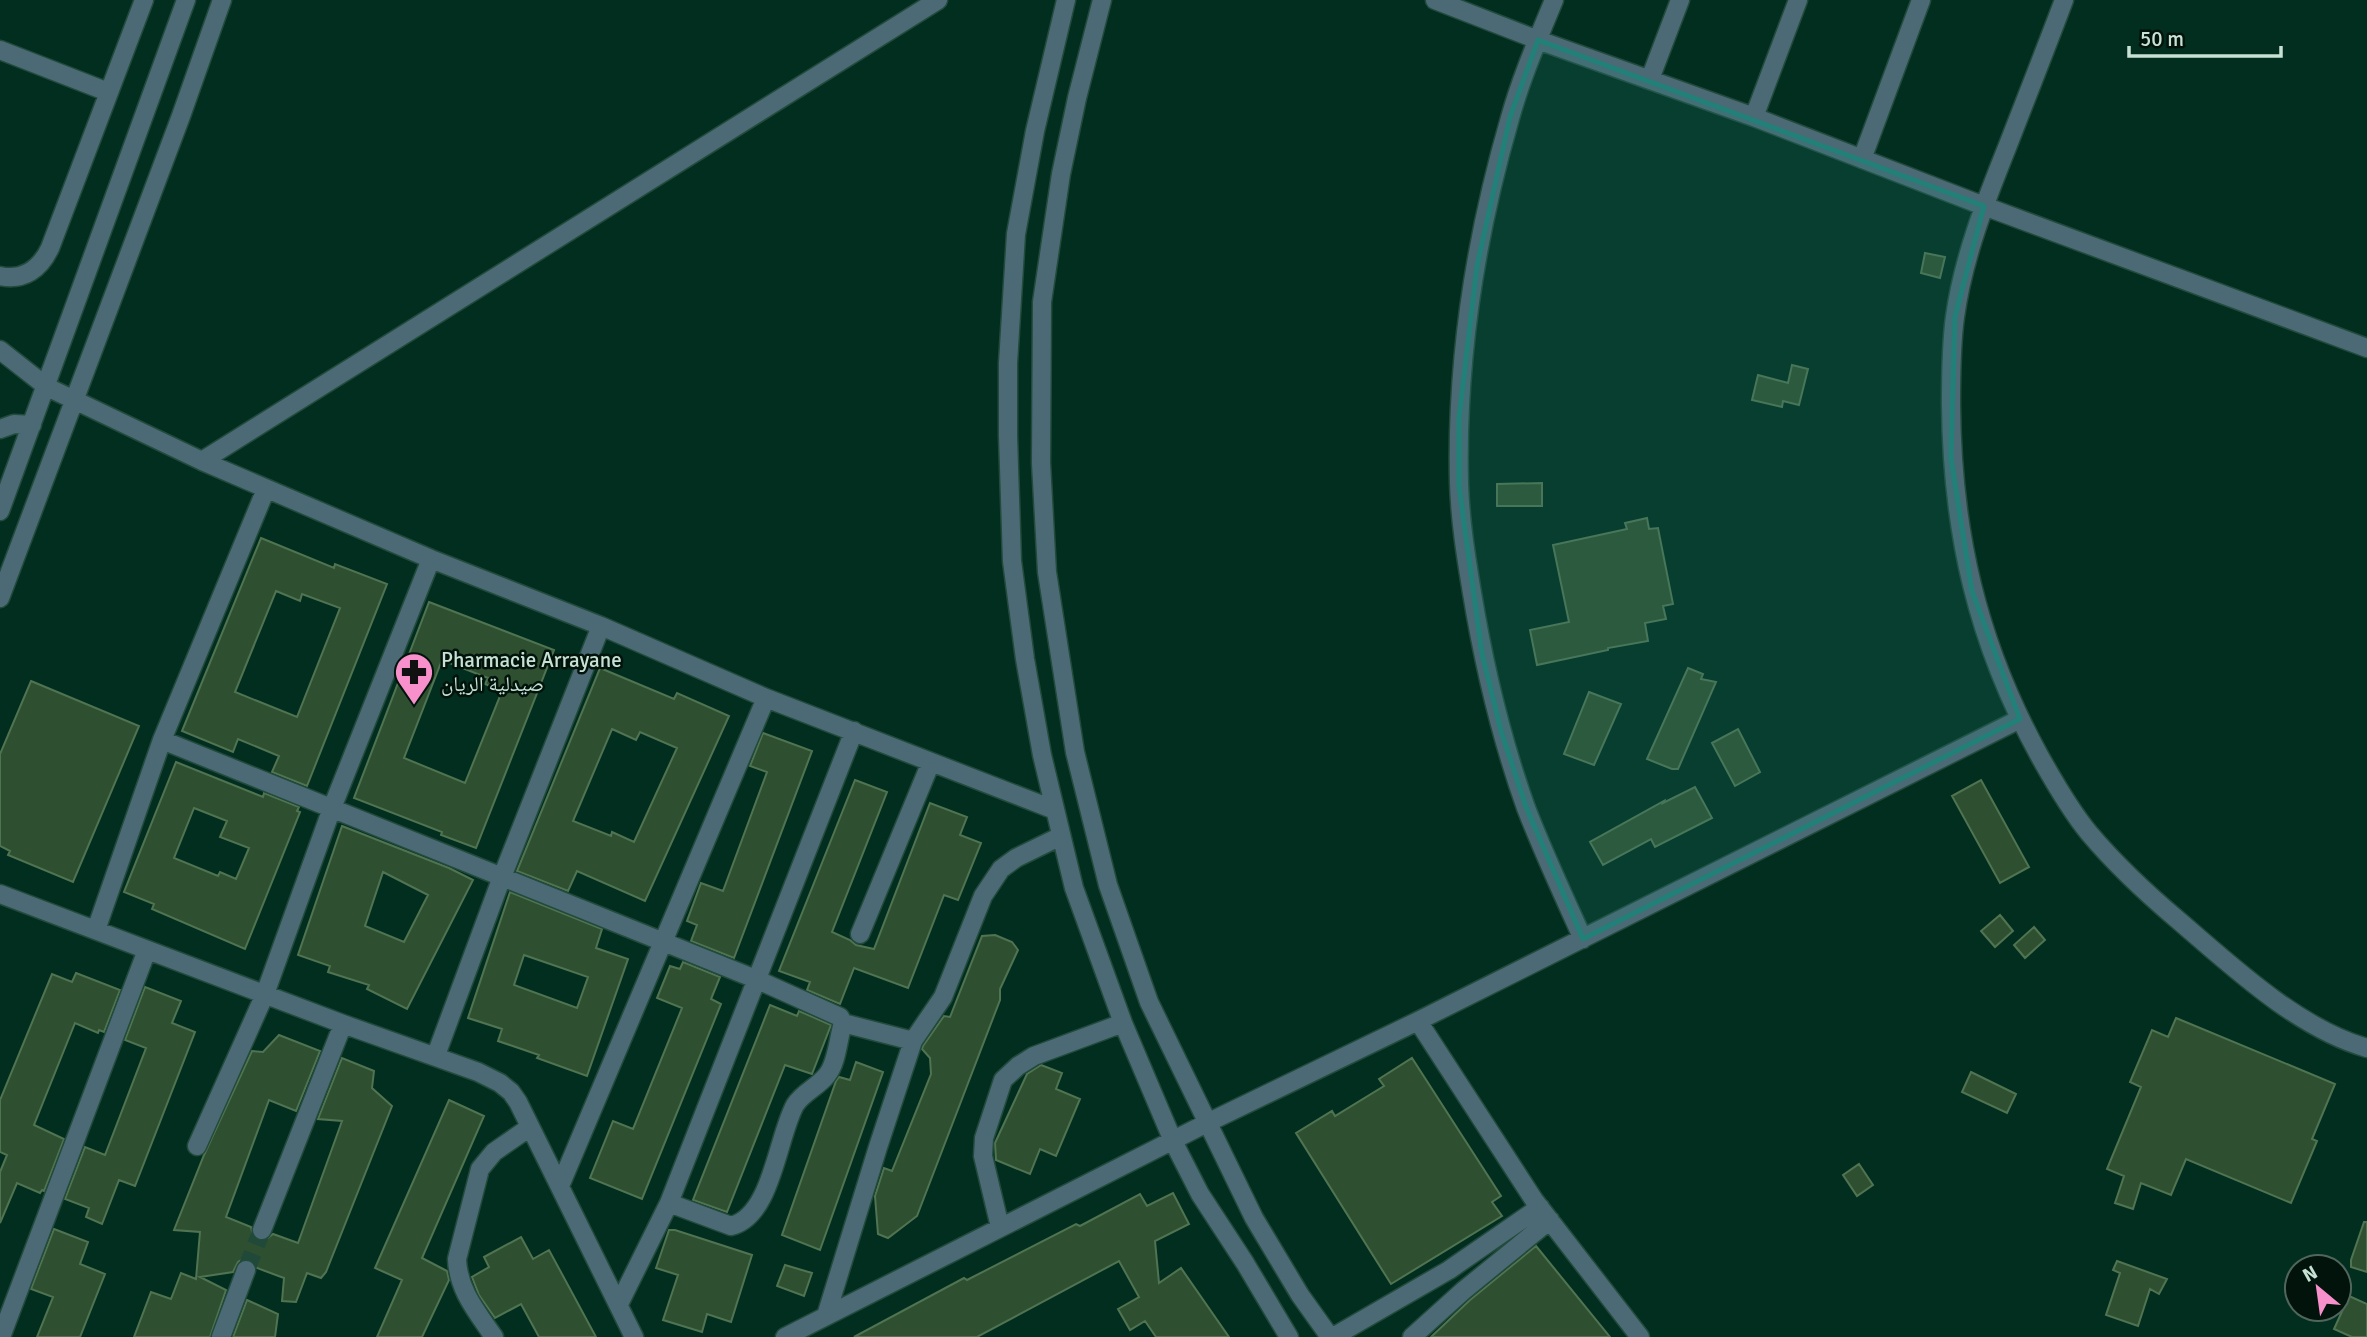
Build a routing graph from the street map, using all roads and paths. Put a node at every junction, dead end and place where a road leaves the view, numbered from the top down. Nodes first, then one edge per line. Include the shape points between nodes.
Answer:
1 (144, 0) edge
2 (186, 0) edge
3 (222, 0) edge
4 (939, 0) edge
5 (1066, 0) edge
6 (1102, 0) edge
7 (1435, 0) edge
8 (1555, 0) edge
9 (1680, 0) edge
10 (1798, 0) edge
11 (1921, 0) edge
12 (2064, 0) edge
13 (1538, 40) junction
14 (0, 50) edge
15 (1650, 79) junction
16 (108, 92) junction
17 (1754, 117) junction
18 (1862, 159) junction
19 (1984, 206) junction
20 (0, 276) edge
21 (2367, 348) edge
22 (0, 350) edge
23 (47, 387) junction
24 (74, 398) junction
25 (32, 425) junction
26 (0, 429) edge
27 (202, 461) junction
28 (266, 489) junction
29 (0, 511) edge
30 (431, 559) junction
31 (0, 598) edge
32 (601, 626) junction
33 (766, 698) junction
34 (2020, 719) junction
35 (854, 731) junction
36 (162, 740) junction
37 (931, 762) junction
38 (332, 808) junction
39 (1055, 810) junction
40 (1061, 836) junction
41 (502, 877) junction
42 (0, 894) edge
43 (96, 930) junction
44 (860, 934) dead end
45 (1583, 939) junction
46 (664, 942) junction
47 (147, 950) junction
48 (758, 980) junction
49 (265, 994) junction
50 (1418, 1021) junction
51 (843, 1023) junction
52 (1123, 1023) junction
53 (343, 1024) junction
54 (914, 1041) junction
55 (2367, 1048) edge
56 (436, 1055) junction
57 (1207, 1123) junction
58 (530, 1128) junction
59 (1173, 1141) junction
60 (197, 1146) dead end
61 (560, 1186) junction
62 (669, 1203) junction
63 (1545, 1214) junction
64 (1000, 1227) junction
65 (262, 1230) tunnel mouth
66 (246, 1270) tunnel mouth
67 (1449, 1270) junction
68 (1462, 1291) junction
69 (619, 1304) junction
70 (826, 1316) junction
71 (1, 1337) edge
72 (221, 1337) edge
73 (494, 1337) edge
74 (634, 1337) edge
75 (785, 1337) edge
76 (1289, 1337) edge
77 (1331, 1337) edge
78 (1412, 1337) edge
79 (1640, 1337) edge

1 - 16 street
2 - 23 street
3 - 24 street
4 - 27 street
5 - 39 street via 1016,234 1008,363 1012,561 1025,659
6 - 57 street via 1061,174 1042,302 1041,463 1047,572 1075,752 1108,885 1149,1002
7 - 13 street
8 - 13 street
9 - 15 street
10 - 17 street
11 - 18 street
12 - 19 street
13 - 15 street
13 - 45 street via 1510,117 1489,197 1459,418 1459,486 1482,654 1501,731 1531,819
14 - 16 street
15 - 17 street
16 - 20 street via 45,259 23,276
17 - 18 street
18 - 19 street
19 - 21 street
19 - 34 street via 1955,317 1951,458 1972,591
22 - 23 street
23 - 24 street
23 - 25 street
24 - 27 street
24 - 31 street
25 - 26 street
25 - 29 street
27 - 28 street
28 - 30 street
28 - 36 street
30 - 32 street
30 - 38 street
32 - 33 street
32 - 41 street
33 - 35 street
33 - 46 street
34 - 45 street
34 - 55 street via 2088,832 2137,885 2280,1004 2347,1042
35 - 37 street
35 - 48 street
36 - 38 street
36 - 43 street
37 - 39 street
37 - 44 street
38 - 41 street
38 - 49 street
39 - 40 street
40 - 52 street via 1074,888
40 - 54 street via 1016,858 992,880 943,997
41 - 46 street
41 - 56 street
42 - 43 street
43 - 47 street
45 - 50 street
46 - 48 street
46 - 61 street
47 - 49 street
47 - 71 street
48 - 51 street via 836,1014
48 - 62 street
49 - 53 street
49 - 60 street
50 - 57 street
50 - 63 street
51 - 54 street
51 - 62 street via 829,1073 794,1106 752,1214 731,1226
52 - 59 street
52 - 64 street via 1034,1056 1003,1080 984,1138 983,1156
53 - 56 street
53 - 65 street
54 - 70 street
56 - 58 street via 505,1087
57 - 59 street
57 - 77 street via 1254,1219
58 - 61 street
58 - 73 street via 494,1152 480,1169 457,1259 462,1287
59 - 64 street
59 - 76 street via 1200,1194
61 - 69 street
62 - 69 street
63 - 67 street
63 - 68 street
63 - 79 street
64 - 70 street
66 - 72 street
67 - 68 street
67 - 77 street
68 - 78 street
69 - 74 street
70 - 75 street

